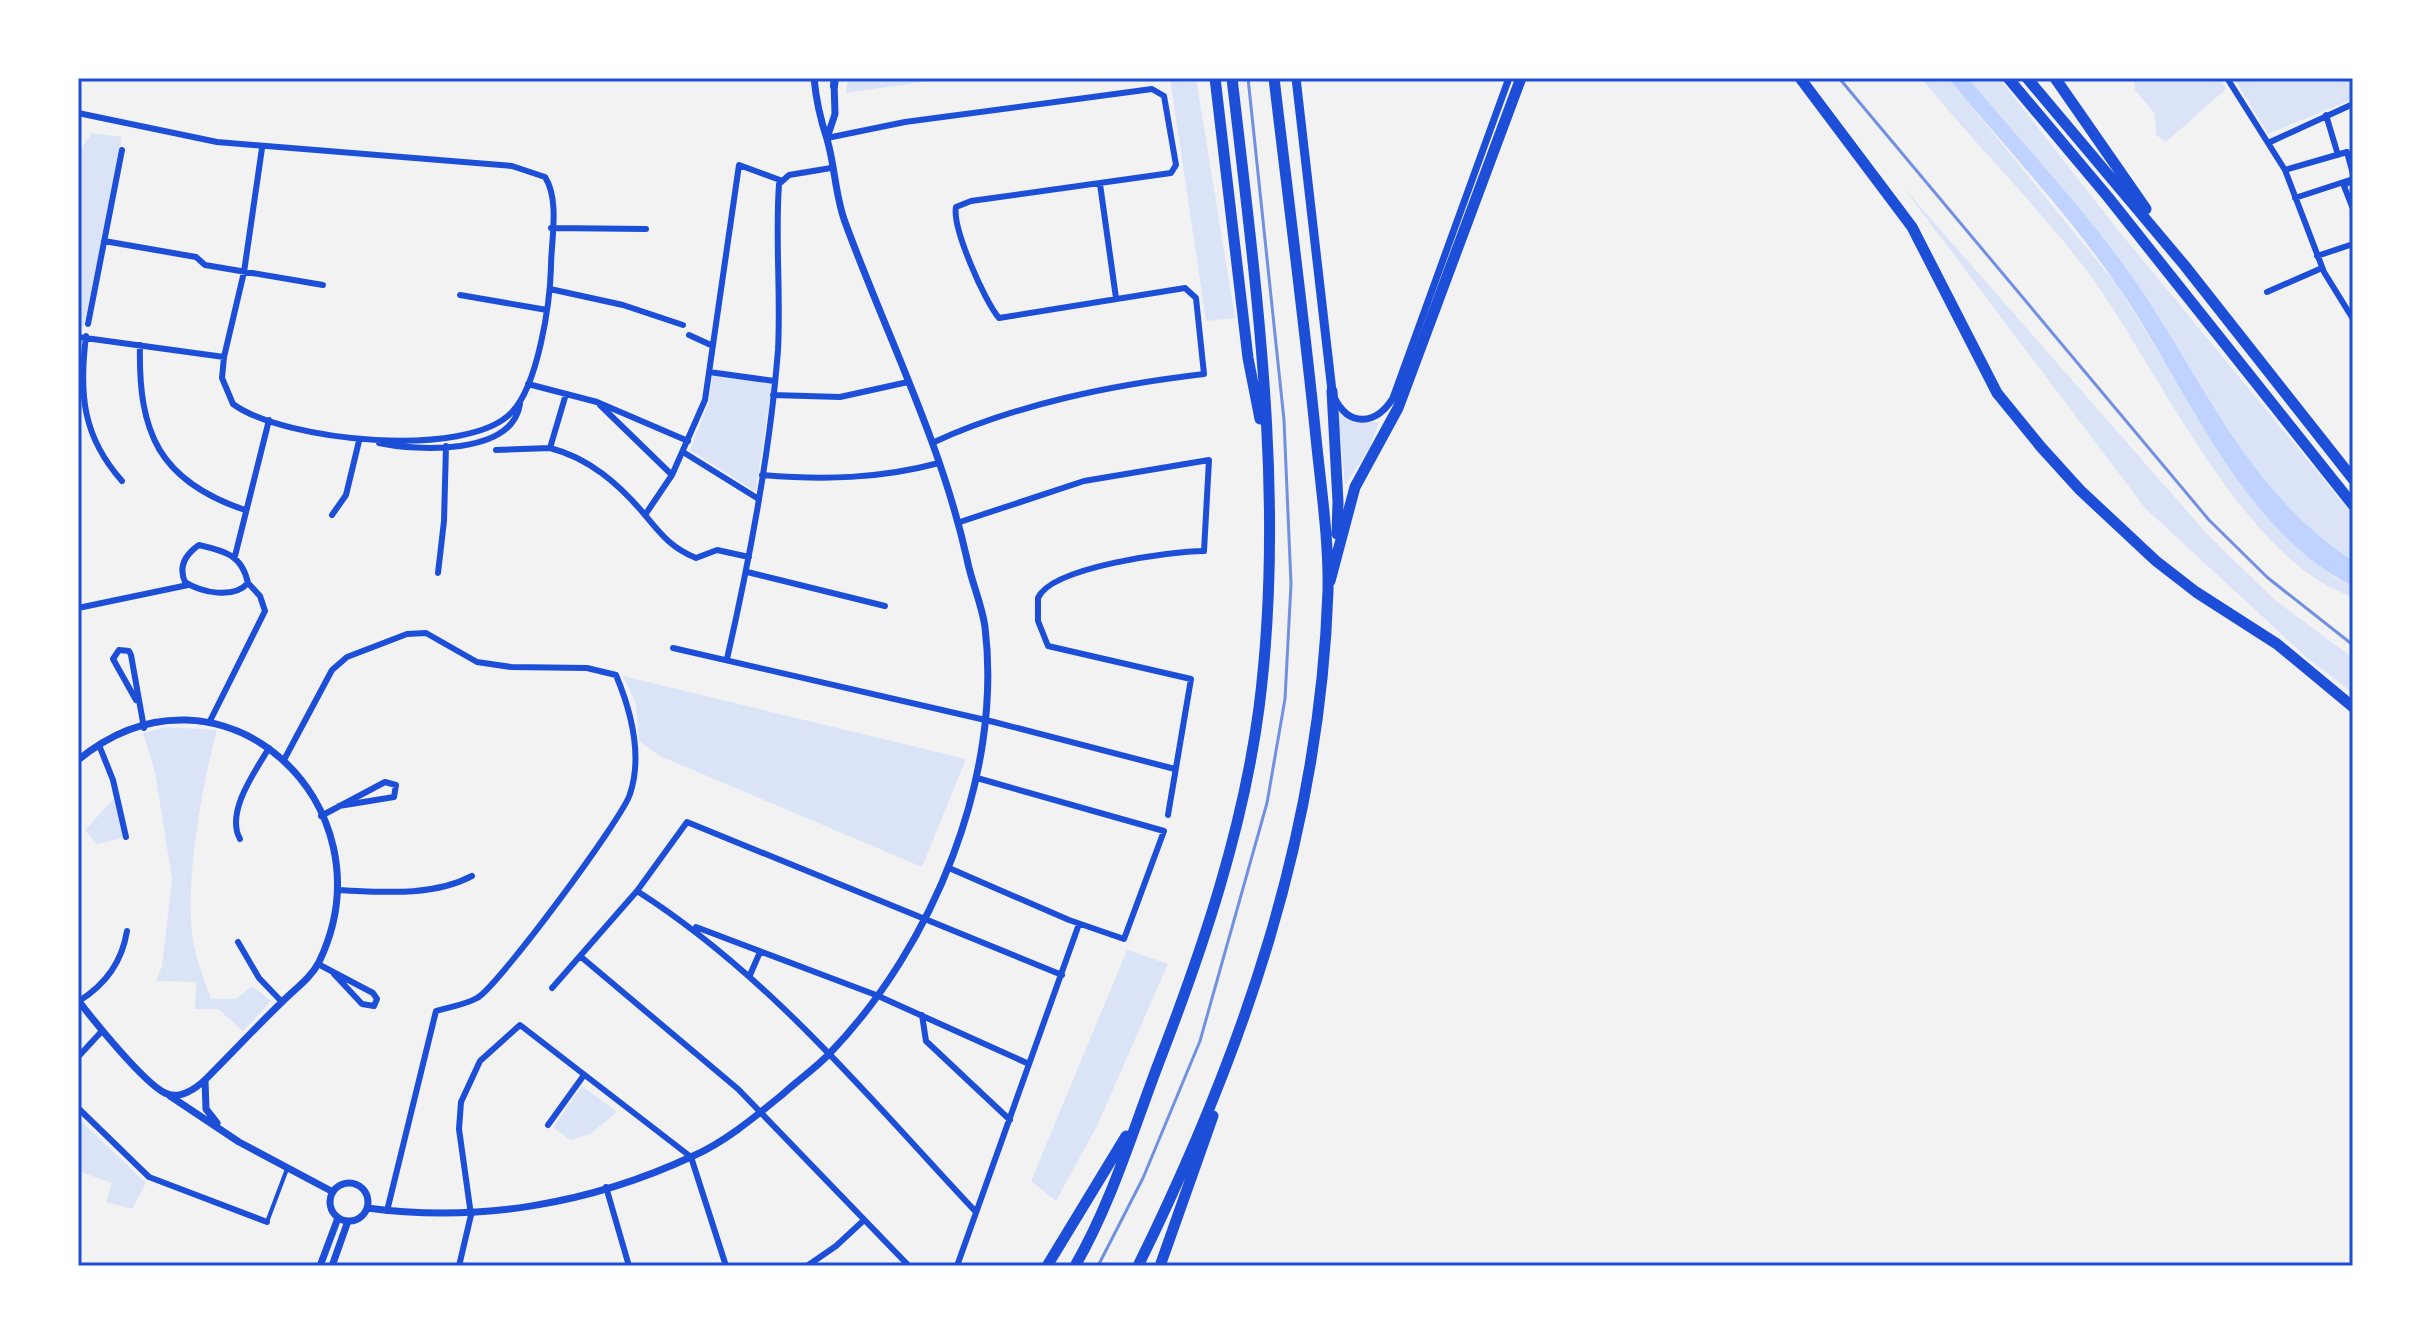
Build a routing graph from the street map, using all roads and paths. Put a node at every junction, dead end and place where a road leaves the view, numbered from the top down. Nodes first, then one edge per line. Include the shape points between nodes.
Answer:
1 (814, 78) edge
2 (1215, 78) edge
3 (1232, 78) edge
4 (1274, 78) edge
5 (1296, 78) edge
6 (1509, 78) edge
7 (1521, 78) edge
8 (2008, 78) edge
9 (2027, 78) edge
10 (2055, 78) edge
11 (2227, 78) edge
12 (1801, 79) edge
13 (834, 81) edge
14 (2353, 104) edge
15 (78, 113) edge
16 (2326, 115) junction
17 (827, 138) junction
18 (2268, 143) junction
19 (262, 148) junction
20 (122, 150) dead end
21 (2338, 155) junction
22 (831, 168) junction
23 (2285, 170) junction
24 (2353, 177) edge
25 (780, 180) junction
26 (1100, 184) junction
27 (2295, 198) junction
28 (2353, 209) edge
29 (551, 228) junction
30 (646, 229) dead end
31 (104, 241) junction
32 (2353, 244) edge
33 (2317, 256) junction
34 (2185, 266) junction
35 (2322, 268) junction
36 (244, 272) junction
37 (323, 285) dead end
38 (550, 289) junction
39 (2267, 292) dead end
40 (460, 295) dead end
41 (1116, 298) junction
42 (547, 310) junction
43 (2353, 319) edge
44 (88, 324) dead end
45 (683, 325) dead end
46 (689, 335) dead end
47 (82, 336) edge
48 (140, 345) junction
49 (713, 346) junction
50 (224, 357) junction
51 (709, 372) junction
52 (774, 381) junction
53 (908, 382) junction
54 (528, 384) junction
55 (1332, 391) junction
56 (566, 394) junction
57 (773, 395) junction
58 (521, 401) junction
59 (597, 402) junction
60 (269, 420) junction
61 (359, 441) junction
62 (368, 441) junction
63 (688, 441) junction
64 (932, 443) junction
65 (446, 446) junction
66 (550, 448) junction
67 (496, 450) dead end
68 (1266, 451) junction
69 (683, 452) junction
70 (939, 463) junction
71 (672, 475) junction
72 (762, 475) junction
73 (2353, 479) edge
74 (122, 481) dead end
75 (757, 498) junction
76 (2353, 505) edge
77 (245, 510) junction
78 (332, 515) dead end
79 (645, 515) junction
80 (960, 522) junction
81 (235, 556) junction
82 (749, 557) junction
83 (747, 572) junction
84 (438, 573) dead end
85 (248, 583) junction
86 (188, 585) junction
87 (1328, 590) junction
88 (885, 606) dead end
89 (78, 608) edge
90 (673, 648) dead end
91 (727, 659) junction
92 (136, 700) junction
93 (2353, 707) edge
94 (210, 721) junction
95 (987, 721) junction
96 (144, 728) junction
97 (99, 745) junction
98 (269, 748) junction
99 (285, 758) junction
100 (78, 759) edge
101 (1175, 769) junction
102 (977, 778) junction
103 (339, 806) junction
104 (1168, 815) dead end
105 (321, 816) junction
106 (126, 837) dead end
107 (240, 839) dead end
108 (949, 868) junction
109 (472, 876) dead end
110 (338, 890) junction
111 (637, 891) junction
112 (924, 921) junction
113 (1079, 924) junction
114 (691, 925) junction
115 (127, 931) dead end
116 (238, 942) dead end
117 (760, 952) junction
118 (580, 956) junction
119 (318, 964) junction
120 (334, 974) junction
121 (750, 975) junction
122 (1062, 975) junction
123 (552, 988) dead end
124 (876, 995) junction
125 (78, 1000) edge
126 (282, 1002) junction
127 (922, 1015) junction
128 (101, 1032) junction
129 (1236, 1047) junction
130 (829, 1055) junction
131 (78, 1057) edge
132 (1029, 1064) junction
133 (584, 1075) junction
134 (205, 1080) junction
135 (165, 1093) junction
136 (78, 1108) edge
137 (759, 1114) junction
138 (1139, 1115) junction
139 (1010, 1120) junction
140 (548, 1125) dead end
141 (224, 1131) junction
142 (691, 1157) junction
143 (287, 1169) junction
144 (606, 1187) junction
145 (333, 1192) junction
146 (367, 1208) junction
147 (387, 1211) junction
148 (976, 1212) junction
149 (471, 1215) junction
150 (338, 1218) junction
151 (348, 1221) junction
152 (863, 1221) junction
153 (267, 1222) joint
154 (320, 1266) edge
155 (332, 1266) edge
156 (459, 1266) edge
157 (629, 1266) edge
158 (726, 1266) edge
159 (807, 1266) edge
160 (909, 1266) edge
161 (957, 1266) edge
162 (1047, 1266) edge
163 (1075, 1266) edge
164 (1138, 1266) edge
165 (1160, 1266) edge

1 - 17 street
2 - 68 highway via 1248,358
3 - 68 highway via 1264,350
4 - 87 highway
5 - 55 main road
6 - 55 street via 1393,398 1378,416 1365,421 1342,411
7 - 87 highway via 1398,408 1355,487
8 - 76 highway
9 - 34 highway
10 - 34 highway
11 - 18 street
12 - 93 highway via 1912,227 1997,393 2041,447 2156,561 2277,644
13 - 17 street via 834,122
14 - 16 street
15 - 19 street
16 - 18 street
16 - 21 street
17 - 22 street
17 - 26 street via 905,122 1152,89 1164,96 1176,165 1171,173
18 - 23 street
19 - 29 street via 512,166 545,177 551,190
19 - 36 street
20 - 31 street
21 - 23 street
21 - 24 street via 2347,152
22 - 25 street
22 - 53 street via 844,220
23 - 27 street
24 - 27 street
24 - 28 street via 2344,186
25 - 49 street via 739,165
25 - 52 street
26 - 41 street
26 - 41 street via 971,201 956,207 959,235 996,316 1003,319
27 - 33 street
29 - 30 street
29 - 38 street
31 - 36 street via 196,257 205,265
31 - 44 street
32 - 33 street
33 - 35 street
34 - 73 highway
35 - 39 street
35 - 43 street
36 - 37 street
36 - 50 street
38 - 42 street
38 - 45 street
40 - 42 street
41 - 64 street via 1185,288 1196,298 1204,374 1058,400 995,417
42 - 54 street
46 - 49 street
47 - 48 street
47 - 74 street via 82,403 99,448
48 - 50 street
48 - 77 street via 147,418 171,469 200,490
49 - 51 street
50 - 60 street via 222,378 233,404
51 - 52 street
51 - 63 street via 705,400
52 - 57 street
53 - 57 street via 840,397
53 - 64 street
54 - 56 street
54 - 58 street
55 - 87 highway via 1338,502
56 - 59 street
56 - 66 street
57 - 72 street
58 - 62 street via 503,421 479,433
58 - 65 street via 515,419 500,434
59 - 63 street
59 - 71 street
60 - 61 street
60 - 77 street
61 - 62 street
61 - 78 street via 346,495
62 - 65 street via 410,450
63 - 69 street
64 - 70 street
65 - 84 street
66 - 67 street
66 - 79 street via 586,461
68 - 138 highway via 1269,592 1250,756 1217,895
69 - 71 street
69 - 75 street
70 - 72 street via 871,477 815,480
70 - 80 street
71 - 79 street
72 - 75 street
75 - 82 street
77 - 81 street
79 - 82 street via 669,543 696,558 717,550
80 - 95 street via 985,623
80 - 101 street via 1084,481 1209,460 1204,551 1119,562 1056,582 1038,598 1038,621 1048,646 1191,679
81 - 85 street
81 - 86 street via 199,545 183,566
82 - 83 street
83 - 88 street
83 - 91 street
85 - 86 street via 232,594
85 - 94 street via 265,611
86 - 89 street
87 - 129 highway via 1321,704 1300,829
90 - 91 street
91 - 95 street
92 - 92 street via 131,655 119,650 113,659
92 - 96 street
94 - 96 street
94 - 98 street
95 - 101 street
95 - 102 street
96 - 97 street
97 - 100 street
97 - 106 street
98 - 99 street
98 - 107 street via 244,792 236,825
99 - 105 street
99 - 147 street via 332,670 347,657 407,634 426,633 477,662 587,668 616,675 632,717 631,793 620,814 544,920 479,998 436,1011
101 - 104 street
102 - 108 street
102 - 113 street via 1164,831 1124,939
103 - 103 street via 394,797 396,785 385,782
103 - 105 street
105 - 110 street via 336,857
108 - 112 street
108 - 113 street
109 - 110 street via 443,887
110 - 119 street
111 - 112 street via 687,822
111 - 114 street
111 - 118 street
112 - 122 street
112 - 124 street
113 - 122 street
114 - 117 street
114 - 121 street
115 - 125 street via 111,973 98,989
116 - 126 street via 259,978
117 - 121 street
117 - 124 street
118 - 123 street
118 - 137 street via 738,1089
119 - 120 street
119 - 126 street
120 - 120 street via 362,1004 374,1006 373,993
121 - 130 street
122 - 132 street
124 - 127 street
124 - 130 street
125 - 128 street
126 - 134 street
127 - 132 street
127 - 139 street via 926,1041
128 - 131 street
128 - 135 street
129 - 164 highway
129 - 165 highway
130 - 137 street
130 - 148 street
132 - 139 street
133 - 140 street
133 - 142 street
133 - 149 street via 520,1025 480,1061 461,1102 459,1129
134 - 135 street via 182,1094
134 - 141 street via 206,1109
135 - 141 street
136 - 153 street via 149,1177
137 - 142 street
137 - 152 street
138 - 162 highway
138 - 163 highway
139 - 148 street
141 - 143 street
142 - 144 street
142 - 158 street
143 - 145 street
143 - 153 street
144 - 149 street via 551,1204
144 - 157 street
145 - 146 street via 354,1184 367,1196
145 - 150 street via 331,1209
146 - 147 street
146 - 151 street via 360,1218
147 - 149 street
148 - 161 street
149 - 156 street
150 - 151 street
150 - 154 street
151 - 155 street
152 - 159 street
152 - 160 street

